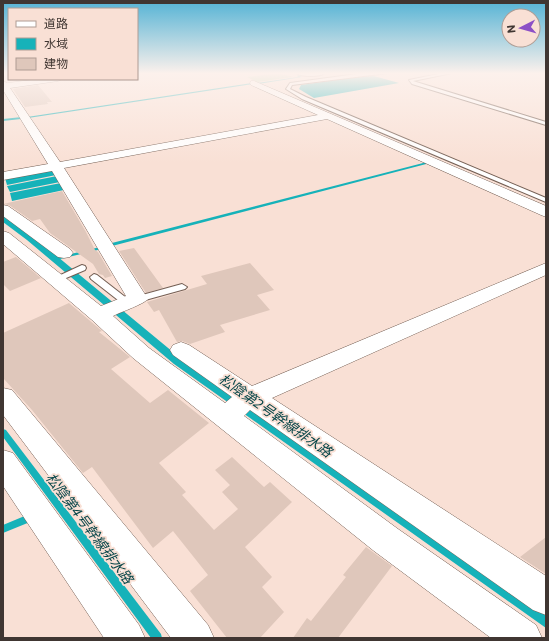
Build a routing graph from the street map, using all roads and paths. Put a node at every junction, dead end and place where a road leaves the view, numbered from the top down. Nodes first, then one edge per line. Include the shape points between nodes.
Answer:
1 (15, 103) edge
2 (298, 103) edge
3 (316, 103) edge
4 (478, 103) edge
5 (327, 116) junction
6 (546, 124) edge
7 (56, 166) junction
8 (3, 176) edge
9 (546, 200) edge
10 (3, 209) edge
11 (546, 212) edge
12 (31, 230) junction
13 (8, 237) edge
14 (35, 258) junction
15 (546, 268) edge
16 (81, 269) dead end
17 (94, 277) dead end
18 (59, 278) junction
19 (182, 287) dead end
20 (130, 302) junction
21 (102, 314) junction
22 (182, 350) dead end
23 (3, 397) edge
24 (238, 406) junction
25 (3, 462) edge
26 (546, 597) edge
27 (126, 638) edge
28 (195, 638) edge
29 (523, 638) edge

1 - 7 street
2 - 5 street
3 - 9 lane
4 - 6 lane
5 - 7 street
5 - 11 street
7 - 8 street
7 - 20 street
10 - 12 street
12 - 13 street
12 - 14 street via 60,251
13 - 14 street
14 - 18 street
15 - 24 street
16 - 18 lane
17 - 20 lane
18 - 21 street
19 - 20 lane
20 - 21 street
21 - 24 street via 140,353
22 - 24 street
23 - 28 street
24 - 26 street
24 - 29 street via 386,540
25 - 27 street

